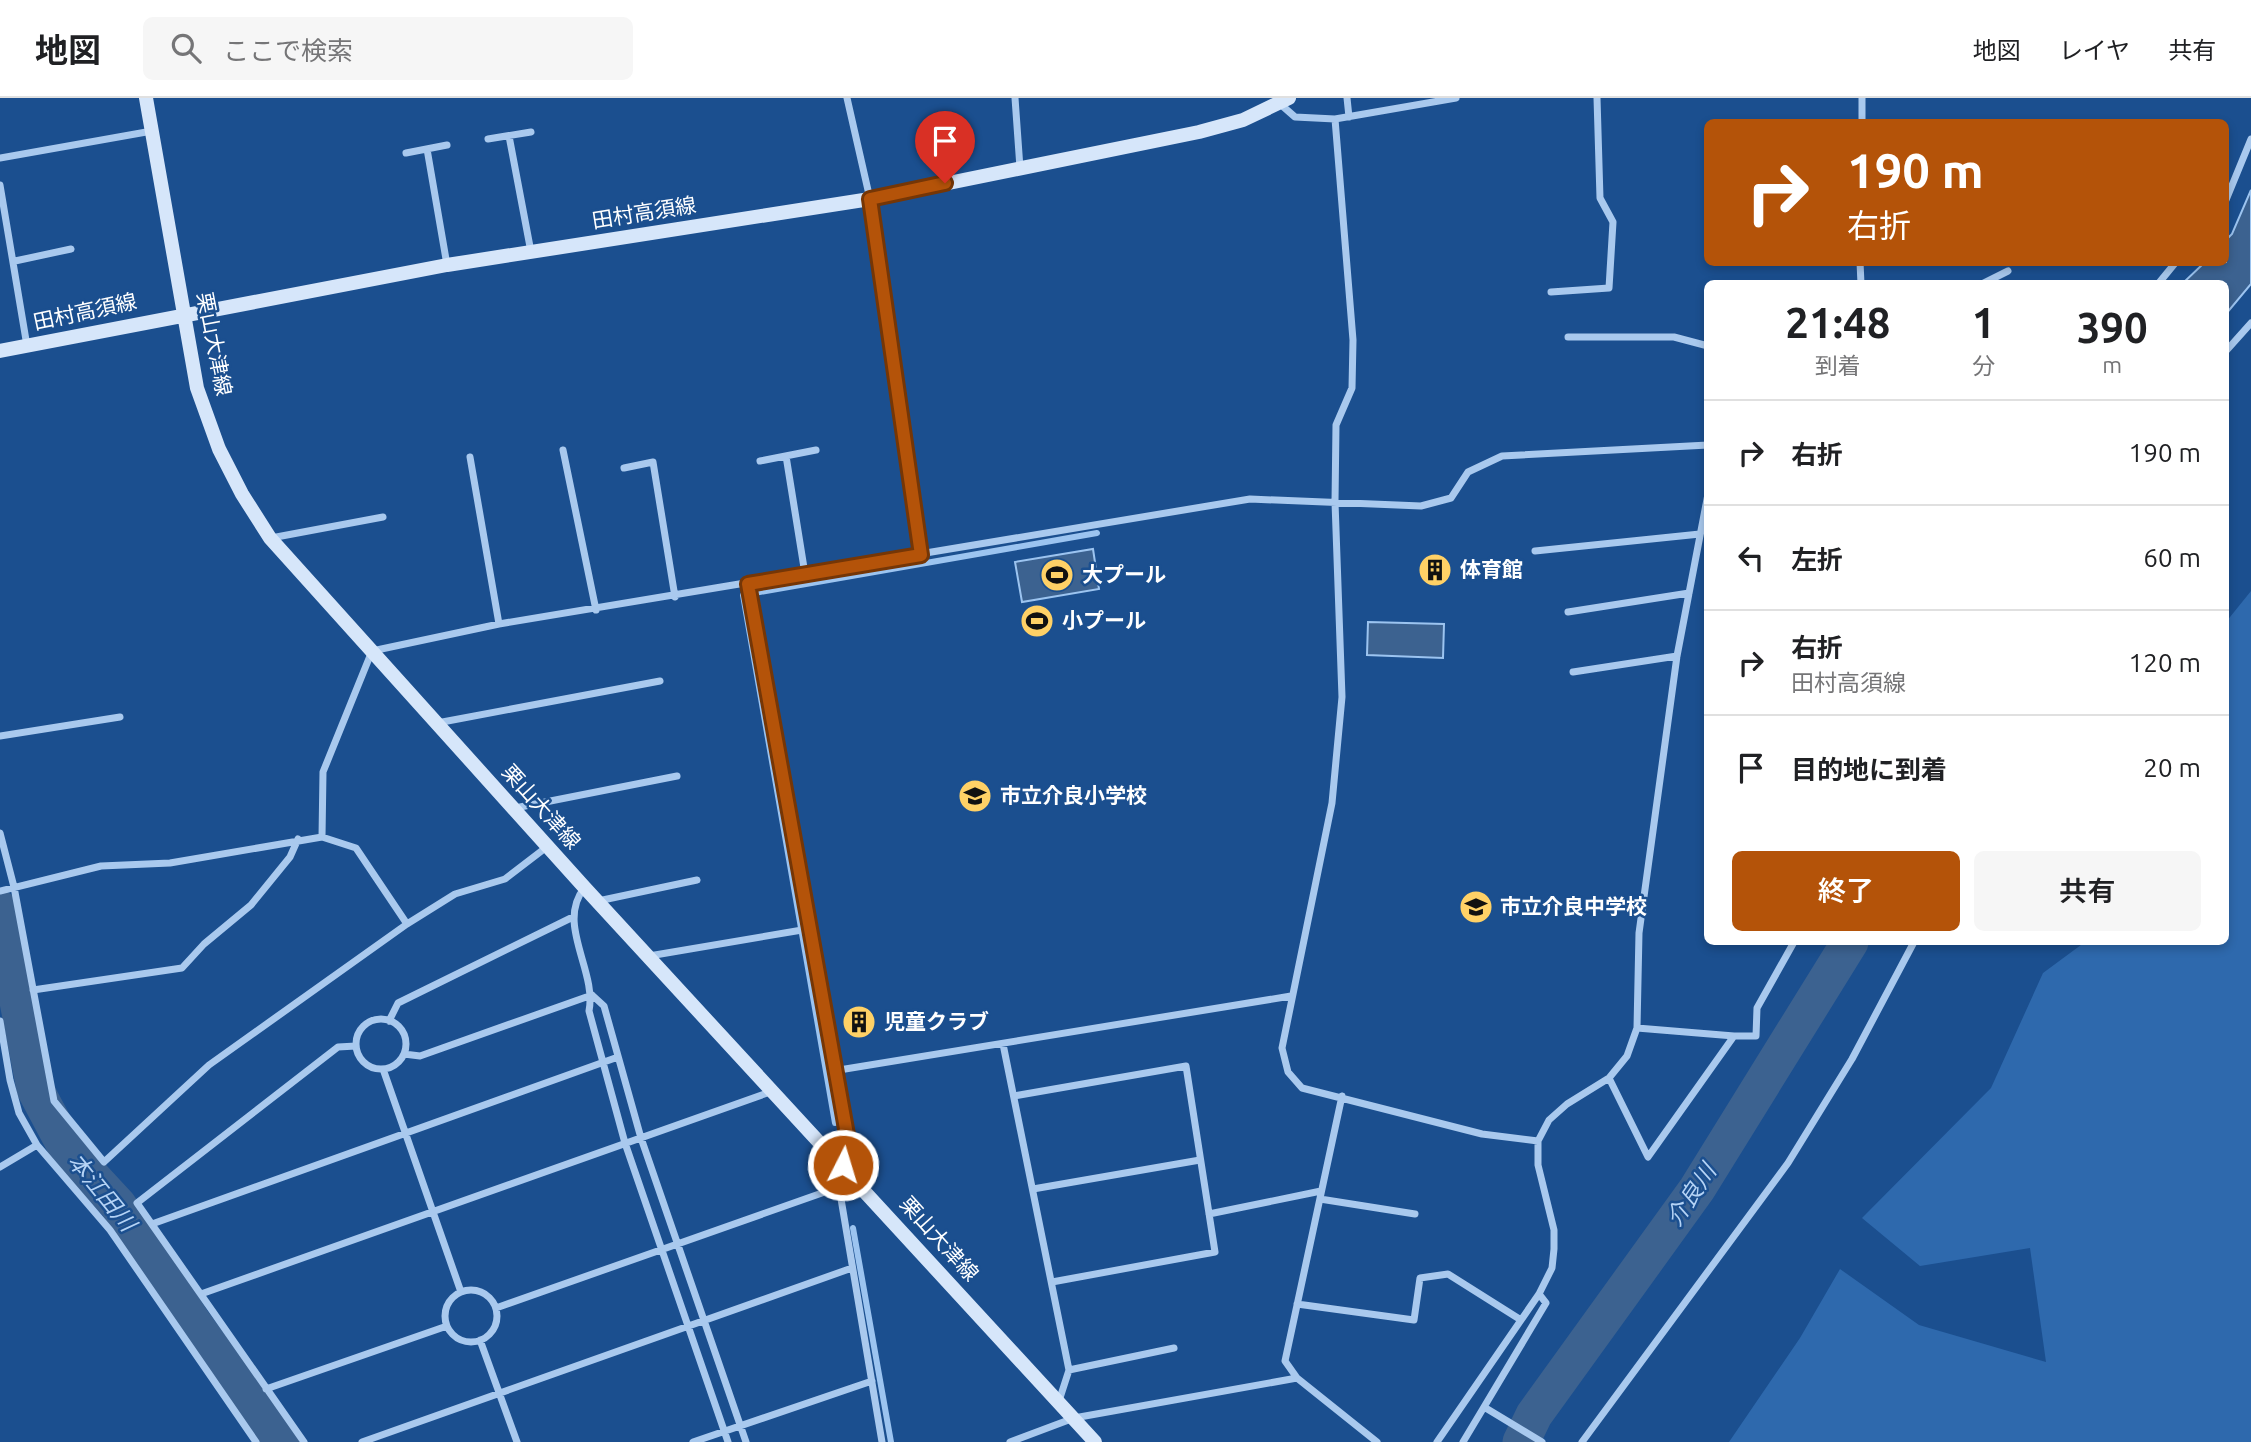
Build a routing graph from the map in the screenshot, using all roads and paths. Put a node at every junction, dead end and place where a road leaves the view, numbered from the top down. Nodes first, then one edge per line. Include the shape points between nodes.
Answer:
1 (146, 98) edge
2 (847, 98) edge
3 (1016, 98) edge
4 (1347, 98) edge
5 (1456, 98) edge
6 (1597, 98) edge
7 (1862, 98) edge
8 (1284, 101) edge
9 (1349, 117) junction
10 (1335, 119) junction
11 (1861, 119) edge
12 (152, 131) junction
13 (531, 132) dead end
14 (509, 136) junction
15 (488, 139) dead end
16 (2251, 139) edge
17 (447, 145) dead end
18 (426, 149) junction
19 (405, 153) dead end
20 (0, 158) edge
21 (1020, 168) junction
22 (0, 185) edge
23 (2229, 193) edge
24 (870, 199) junction
25 (71, 249) dead end
26 (531, 253) junction
27 (15, 261) junction
28 (447, 265) junction
29 (2173, 266) edge
30 (2008, 271) dead end
31 (1990, 280) edge
32 (2161, 280) edge
33 (1551, 292) dead end
34 (185, 313) junction
35 (2251, 323) edge
36 (1568, 337) dead end
37 (1704, 345) edge
38 (27, 346) junction
39 (2229, 348) edge
40 (0, 351) edge
41 (1704, 445) edge
42 (563, 450) dead end
43 (816, 450) dead end
44 (786, 456) junction
45 (470, 457) dead end
46 (760, 461) dead end
47 (624, 468) dead end
48 (1335, 502) junction
49 (1704, 514) edge
50 (383, 517) dead end
51 (1700, 534) junction
52 (270, 538) junction
53 (1535, 551) dead end
54 (921, 555) junction
55 (805, 574) junction
56 (748, 584) junction
57 (1689, 593) junction
58 (675, 597) junction
59 (596, 610) junction
60 (1568, 612) dead end
61 (499, 624) junction
62 (372, 651) junction
63 (1677, 656) junction
64 (1573, 672) dead end
65 (660, 681) dead end
66 (120, 717) dead end
67 (436, 723) junction
68 (0, 736) edge
69 (677, 776) dead end
70 (514, 808) junction
71 (0, 833) edge
72 (322, 837) junction
73 (298, 839) junction
74 (549, 845) junction
75 (697, 880) dead end
76 (14, 887) junction
77 (585, 888) junction
78 (0, 891) edge
79 (597, 901) junction
80 (573, 917) junction
81 (407, 924) junction
82 (808, 929) junction
83 (1792, 945) edge
84 (1912, 945) edge
85 (649, 957) junction
86 (33, 990) junction
87 (593, 995) junction
88 (1291, 996) junction
89 (0, 1021) edge
90 (389, 1021) junction
91 (1637, 1028) junction
92 (1734, 1036) junction
93 (1003, 1044) junction
94 (356, 1046) junction
95 (404, 1054) junction
96 (618, 1057) junction
97 (603, 1063) junction
98 (383, 1069) junction
99 (833, 1071) junction
100 (1609, 1078) junction
101 (773, 1091) junction
102 (1014, 1096) junction
103 (1342, 1096) junction
104 (405, 1133) junction
105 (641, 1138) junction
106 (1538, 1141) junction
107 (625, 1143) junction
108 (37, 1145) junction
109 (1200, 1160) junction
110 (843, 1165) junction
111 (0, 1167) edge
112 (839, 1187) junction
113 (1033, 1189) junction
114 (1320, 1195) junction
115 (433, 1212) junction
116 (1209, 1214) junction
117 (1415, 1214) dead end
118 (152, 1224) junction
119 (678, 1244) junction
120 (662, 1249) junction
121 (852, 1269) junction
122 (1052, 1282) junction
123 (461, 1292) junction
124 (201, 1294) junction
125 (1539, 1294) junction
126 (1297, 1304) junction
127 (496, 1308) junction
128 (1521, 1320) junction
129 (705, 1321) junction
130 (447, 1326) junction
131 (689, 1326) junction
132 (480, 1340) junction
133 (1174, 1348) dead end
134 (1069, 1370) junction
135 (1297, 1378) junction
136 (872, 1381) junction
137 (266, 1389) junction
138 (500, 1393) junction
139 (1058, 1401) junction
140 (1484, 1406) junction
141 (1074, 1418) junction
142 (740, 1425) junction
143 (725, 1431) junction
144 (256, 1442) edge
145 (303, 1442) edge
146 (362, 1442) edge
147 (517, 1442) edge
148 (693, 1442) edge
149 (728, 1442) edge
150 (746, 1442) edge
151 (881, 1442) edge
152 (1010, 1442) edge
153 (1096, 1442) edge
154 (1377, 1442) edge
155 (1437, 1442) edge
156 (1463, 1442) edge
157 (1542, 1442) edge
158 (1581, 1442) edge

1 - 12 main road, 栗山大津線
2 - 24 street
3 - 21 street
4 - 9 street
5 - 9 street
6 - 33 street via 1600,198 1613,222 1609,288
7 - 11 street
8 - 10 street via 1295,117
8 - 21 main road, 田村高須線 via 1243,120 1199,132
9 - 10 street
10 - 48 street via 1353,340 1352,388 1336,425
12 - 20 street
12 - 34 main road, 栗山大津線
13 - 14 street
14 - 15 street
14 - 26 street
16 - 23 street
17 - 18 street
18 - 19 street
18 - 28 street
21 - 24 main road, 田村高須線
22 - 27 street
24 - 26 main road, 田村高須線
24 - 54 street
25 - 27 street
26 - 28 main road, 田村高須線
27 - 38 street
28 - 34 main road, 田村高須線
29 - 32 street
30 - 31 street
34 - 38 main road, 田村高須線
34 - 52 main road, 栗山大津線 via 197,388 219,449
35 - 39 street
36 - 37 street via 1674,337
38 - 40 main road, 田村高須線
41 - 48 street via 1502,456 1468,472 1451,498 1421,506
42 - 59 street
43 - 44 street
44 - 46 street
44 - 55 street
45 - 61 street
47 - 58 street via 653,462
48 - 54 street via 1250,499
48 - 88 street via 1342,697 1332,803
49 - 51 street
50 - 52 street
51 - 53 street
51 - 57 street
52 - 62 main road, 栗山大津線
54 - 55 street
55 - 56 street
56 - 58 street
56 - 82 street
57 - 60 street
57 - 63 street
58 - 59 street
59 - 61 street
61 - 62 street
62 - 67 main road, 栗山大津線
62 - 72 street via 323,772
63 - 64 street
63 - 91 street via 1639,933
65 - 67 street
66 - 68 street
67 - 70 main road, 栗山大津線
69 - 70 street
70 - 74 main road, 栗山大津線
71 - 76 street
72 - 73 street
72 - 81 street via 356,848
73 - 76 street via 170,863 101,866
73 - 86 street via 290,857 251,905 182,968
74 - 77 main road, 栗山大津線
74 - 81 street via 505,879 455,894
75 - 79 street
76 - 78 street
76 - 86 street
77 - 79 main road, 栗山大津線
77 - 80 street via 575,901
79 - 85 main road, 栗山大津線
80 - 87 street
80 - 90 street via 398,1003
81 - 86 street via 209,1065 104,1162 54,1101
82 - 85 street
82 - 99 street
83 - 92 street via 1757,1008 1756,1036
84 - 158 street via 1852,1059 1788,1163
85 - 101 main road, 栗山大津線
87 - 95 street via 420,1056
87 - 96 street via 604,1006
87 - 97 street via 589,1011
88 - 93 street
88 - 103 street via 1282,1048 1287,1072 1302,1088
89 - 108 street via 19,1113
90 - 94 street via 365,1024
90 - 95 street via 402,1032
91 - 92 street
91 - 100 street via 1627,1056
92 - 100 street via 1648,1157
93 - 99 street
93 - 102 street
94 - 98 street via 361,1060
94 - 118 street via 338,1047 137,1203
95 - 98 street
96 - 97 street
96 - 105 street
97 - 104 street
97 - 107 street
98 - 104 street
99 - 110 street via 848,1140
100 - 106 street via 1567,1104 1549,1121
101 - 105 street
101 - 110 main road, 栗山大津線
102 - 109 street via 1186,1066
102 - 113 street
103 - 106 street via 1482,1134
103 - 114 street
104 - 115 street
104 - 118 street
105 - 107 street
105 - 119 street
106 - 125 street via 1538,1165 1554,1230 1552,1268
107 - 115 street
107 - 120 street
108 - 111 street
108 - 144 street via 110,1230
109 - 113 street
109 - 116 street
110 - 112 street
110 - 139 main road, 栗山大津線
112 - 119 street
112 - 121 street
113 - 122 street
114 - 116 street
114 - 117 street
114 - 126 street
115 - 123 street
115 - 124 street
116 - 122 street via 1214,1252
118 - 124 street
119 - 120 street
119 - 129 street
120 - 127 street
120 - 131 street
121 - 129 street
121 - 136 street
122 - 134 street
123 - 127 street via 482,1292
123 - 130 street via 446,1310
124 - 137 street
125 - 128 street
125 - 140 street via 1546,1303
126 - 128 street via 1414,1320 1420,1278 1448,1274
126 - 135 street via 1285,1361
127 - 132 street via 493,1330
128 - 155 street
129 - 131 street
129 - 142 street
130 - 132 street via 457,1338
130 - 137 street
131 - 138 street
131 - 143 street
132 - 138 street
133 - 134 street
134 - 139 street
135 - 141 street
135 - 154 street
136 - 142 street
136 - 151 street
137 - 145 street
138 - 146 street
138 - 147 street
139 - 141 main road, 栗山大津線
140 - 156 street
140 - 157 street
141 - 152 street
141 - 153 main road, 栗山大津線
142 - 143 street
142 - 150 street
143 - 148 street
143 - 149 street

